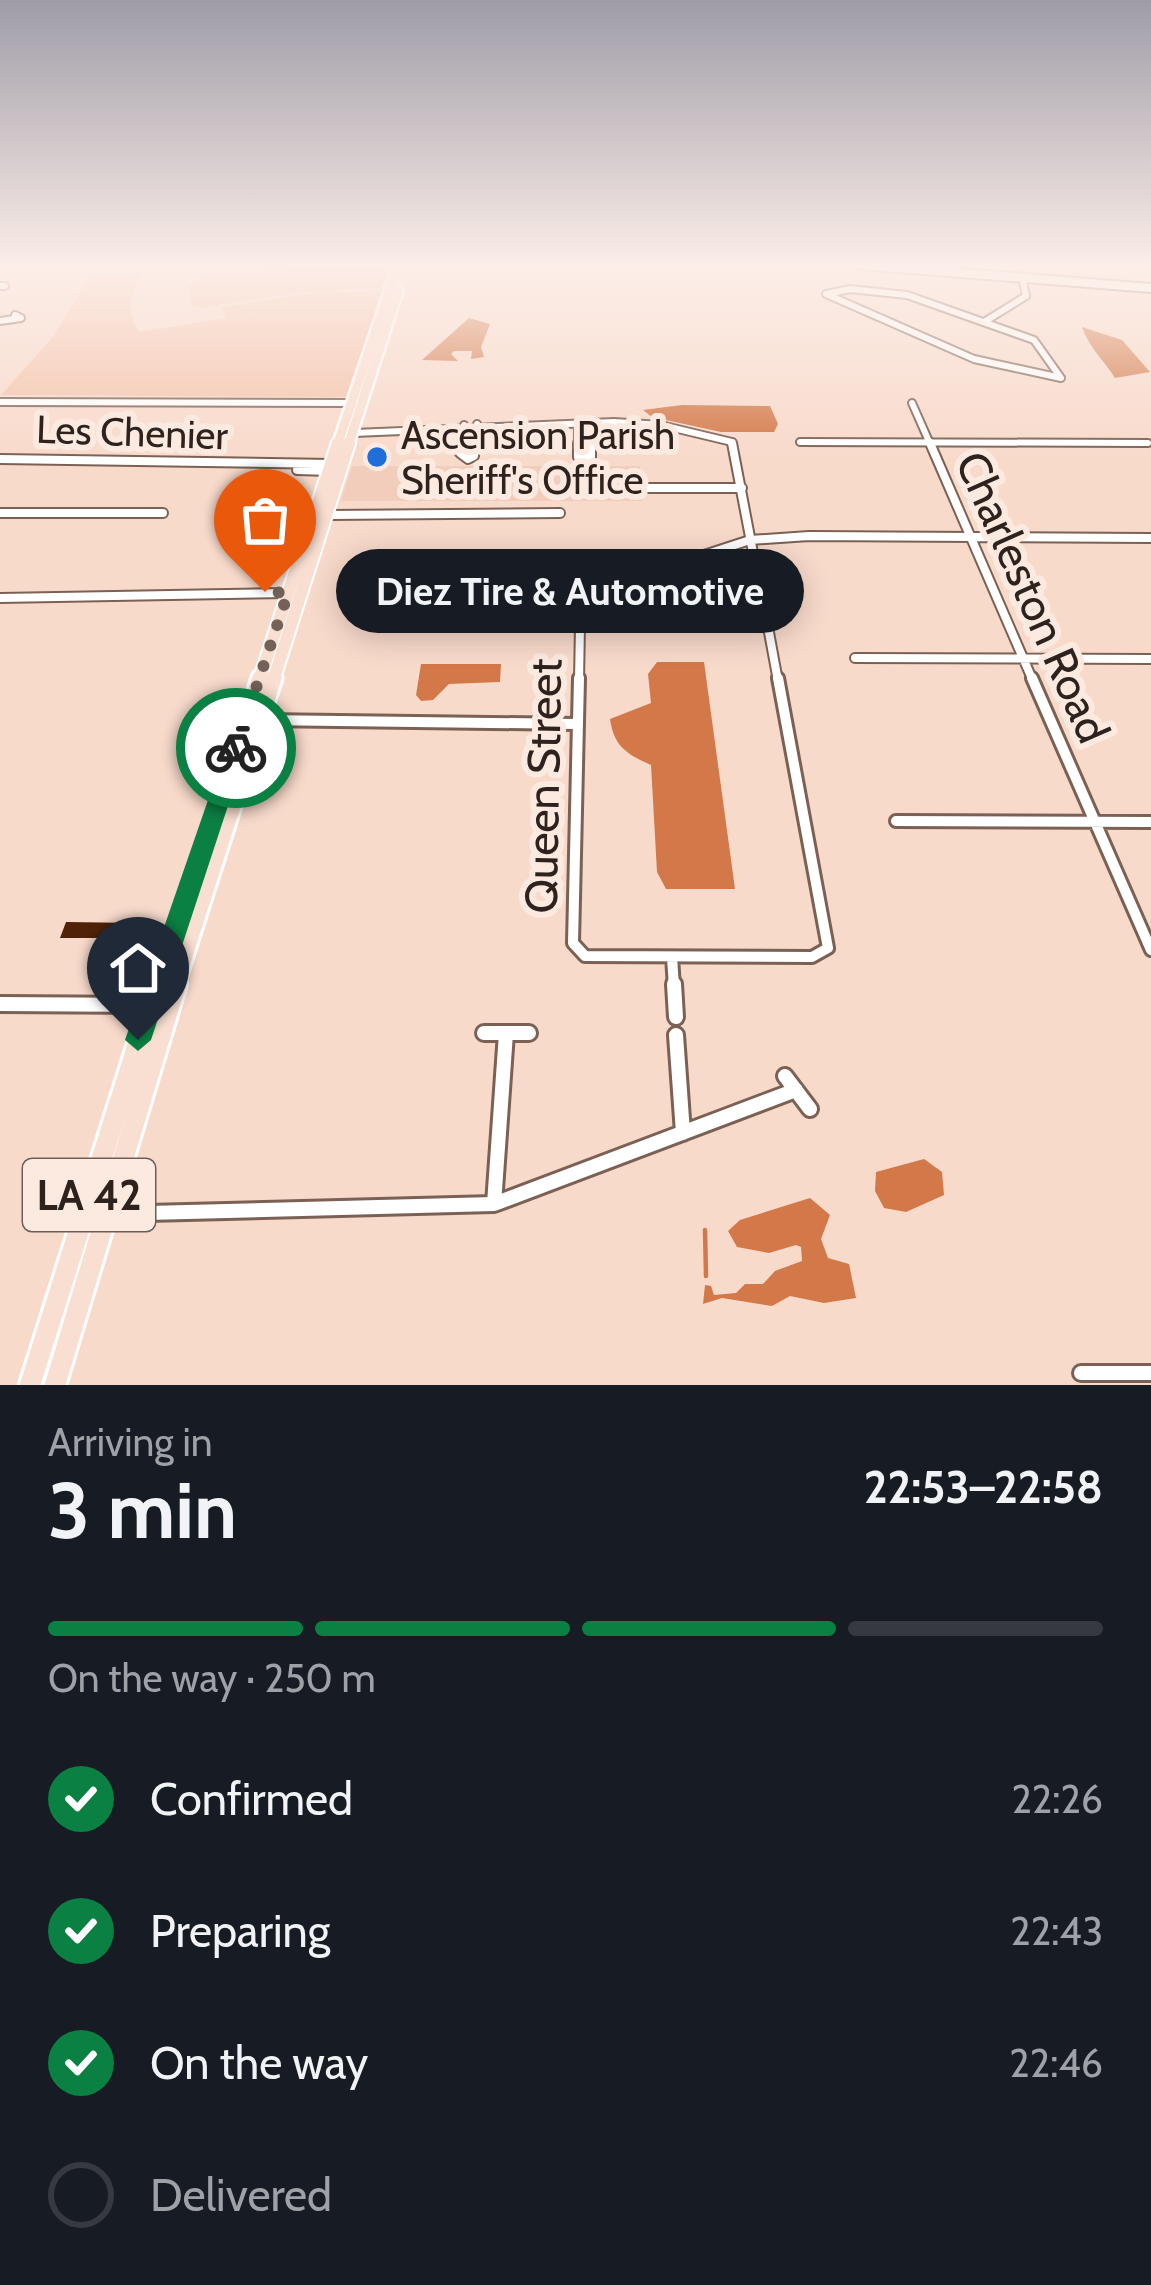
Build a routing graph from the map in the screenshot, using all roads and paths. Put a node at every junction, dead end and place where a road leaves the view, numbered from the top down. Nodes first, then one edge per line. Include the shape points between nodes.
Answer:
1 (377, 330) edge
2 (384, 330) edge
3 (903, 330) edge
4 (1005, 330) edge
5 (364, 362) junction
6 (368, 386) junction
7 (0, 402) edge
8 (11, 402) junction
9 (351, 403) junction
10 (912, 403) dead end
11 (0, 416) edge
12 (464, 424) junction
13 (478, 424) junction
14 (578, 424) junction
15 (591, 424) junction
16 (354, 433) junction
17 (800, 442) dead end
18 (929, 442) junction
19 (1148, 443) dead end
20 (0, 459) edge
21 (330, 467) junction
22 (645, 488) dead end
23 (742, 488) junction
24 (327, 489) junction
25 (0, 513) edge
26 (560, 513) dead end
27 (163, 514) dead end
28 (326, 522) junction
29 (971, 537) junction
30 (1151, 538) edge
31 (750, 540) junction
32 (588, 581) dead end
33 (746, 584) dead end
34 (764, 586) junction
35 (288, 593) junction
36 (0, 598) edge
37 (766, 620) junction
38 (292, 622) junction
39 (855, 658) dead end
40 (1024, 658) junction
41 (1151, 659) edge
42 (265, 664) junction
43 (268, 701) junction
44 (262, 720) junction
45 (577, 724) junction
46 (896, 821) dead end
47 (1096, 822) junction
48 (1151, 822) edge
49 (1151, 950) edge
50 (672, 957) junction
51 (0, 1004) edge
52 (150, 1005) junction
53 (676, 1017) dead end
54 (506, 1033) junction
55 (529, 1033) dead end
56 (484, 1034) dead end
57 (676, 1035) dead end
58 (147, 1076) junction
59 (785, 1076) dead end
60 (796, 1090) junction
61 (810, 1108) dead end
62 (115, 1112) junction
63 (683, 1133) junction
64 (494, 1204) junction
65 (106, 1214) junction
66 (1081, 1373) dead end
67 (1151, 1373) edge
68 (30, 1385) edge
69 (55, 1385) edge

1 - 5 main road, LA 42
2 - 6 main road, LA 42
3 - 4 street via 1036,377 1061,378 1034,340
5 - 6 main road
5 - 9 main road, LA 42
6 - 16 main road, LA 42
7 - 8 street
8 - 9 street
8 - 11 street
9 - 16 main road
9 - 21 main road, LA 42
10 - 18 street, Charleston Road
12 - 13 street
12 - 13 street via 460,453 469,459
12 - 16 street
13 - 14 street
14 - 15 street
14 - 15 street via 578,457 586,459
15 - 23 street via 654,424 733,442
16 - 28 main road, LA 42
17 - 18 street
18 - 19 street
18 - 29 street, Charleston Road
20 - 21 street, Les Chenier
21 - 24 main road, LA 42
22 - 23 street
23 - 31 street
24 - 28 main road via 320,518
24 - 35 main road, LA 42
25 - 27 street
26 - 28 street
28 - 38 main road, LA 42
29 - 30 street
29 - 31 street
29 - 40 street, Charleston Road
31 - 32 street via 704,555 589,555
31 - 34 street
33 - 34 street
34 - 37 street
35 - 36 street
35 - 38 main road
35 - 42 main road, LA 42
37 - 45 street, Queen Street via 583,622
37 - 50 street via 829,936 825,952
38 - 43 main road, LA 42
39 - 40 street
40 - 41 street
40 - 47 street, Charleston Road
42 - 43 main road
42 - 52 main road, LA 42
43 - 44 main road, LA 42
44 - 45 street
44 - 58 main road, LA 42
45 - 50 street, Queen Street via 573,943 595,957
46 - 47 street
47 - 48 street
47 - 49 street, Charleston Road
50 - 53 street
51 - 52 street
52 - 58 main road via 158,1009
52 - 62 main road, LA 42
54 - 55 street
54 - 56 street
54 - 64 street
57 - 63 street
58 - 65 main road, LA 42
59 - 60 street
60 - 61 street
60 - 63 street
62 - 65 street via 117,1135 98,1201
62 - 68 main road, LA 42
63 - 64 street
64 - 65 street
65 - 69 main road, LA 42
66 - 67 street

